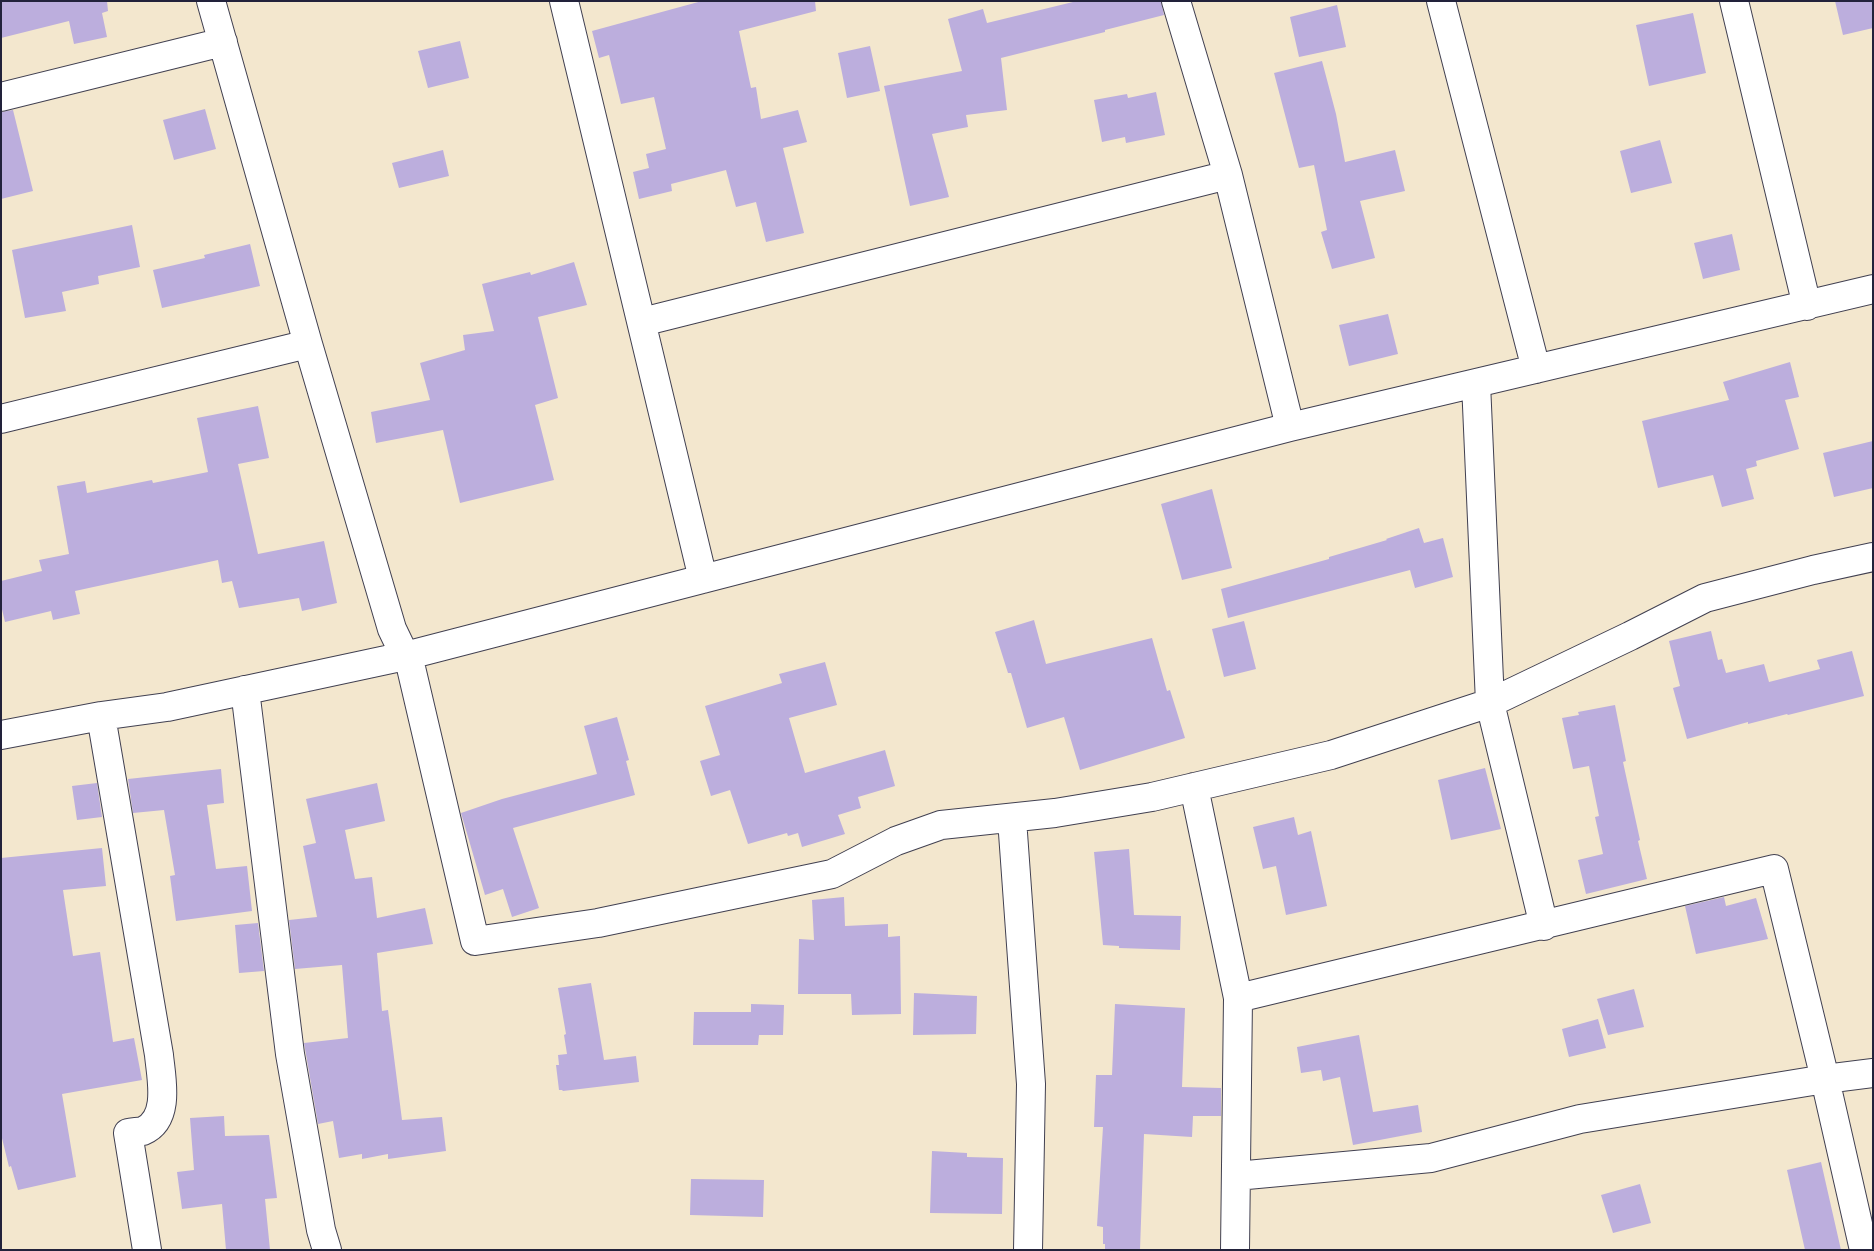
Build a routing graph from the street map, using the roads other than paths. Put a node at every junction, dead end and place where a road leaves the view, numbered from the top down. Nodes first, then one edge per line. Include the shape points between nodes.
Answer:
1 (211, 1) edge
2 (1176, 1) edge
3 (1441, 1) edge
4 (1734, 1) edge
5 (566, 2) edge
6 (223, 42) junction
7 (1, 96) edge
8 (1228, 175) junction
9 (1873, 289) edge
10 (1807, 306) junction
11 (642, 322) junction
12 (308, 344) junction
13 (1536, 369) junction
14 (1476, 383) junction
15 (1, 419) edge
16 (1290, 427) junction
17 (1873, 556) edge
18 (703, 579) junction
19 (404, 656) junction
20 (245, 690) junction
21 (1490, 703) junction
22 (101, 716) junction
23 (1, 735) edge
24 (1194, 787) junction
25 (1012, 819) junction
26 (1544, 926) junction
27 (1238, 998) junction
28 (1873, 1073) edge
29 (1825, 1079) junction
30 (1236, 1176) junction
31 (147, 1250) edge
32 (327, 1250) edge
33 (1028, 1250) edge
34 (1235, 1250) edge
35 (1864, 1250) edge

1 - 6 street
2 - 8 street
3 - 13 street
4 - 10 street
5 - 11 street
6 - 7 street
6 - 12 street
8 - 11 street
8 - 16 street
9 - 10 street
10 - 13 street
11 - 18 street
12 - 15 street
12 - 19 street via 392,629
13 - 14 street
14 - 16 street
14 - 21 street
16 - 18 street
17 - 21 street via 1705,598
18 - 19 street
19 - 20 street
19 - 25 street via 409,659 475,941 598,923 832,874 896,841 942,825
20 - 22 street via 167,707
20 - 32 street via 290,1054
21 - 24 street via 1331,755
21 - 26 street
22 - 23 street
22 - 31 street via 162,1082 163,1105 154,1122 144,1131 128,1133
24 - 25 street via 1152,797
24 - 27 street
25 - 33 street via 1031,1084
26 - 27 street
26 - 29 street via 1774,869
27 - 30 street
28 - 29 street
29 - 30 street via 1580,1119 1431,1158
29 - 35 street
30 - 34 street

